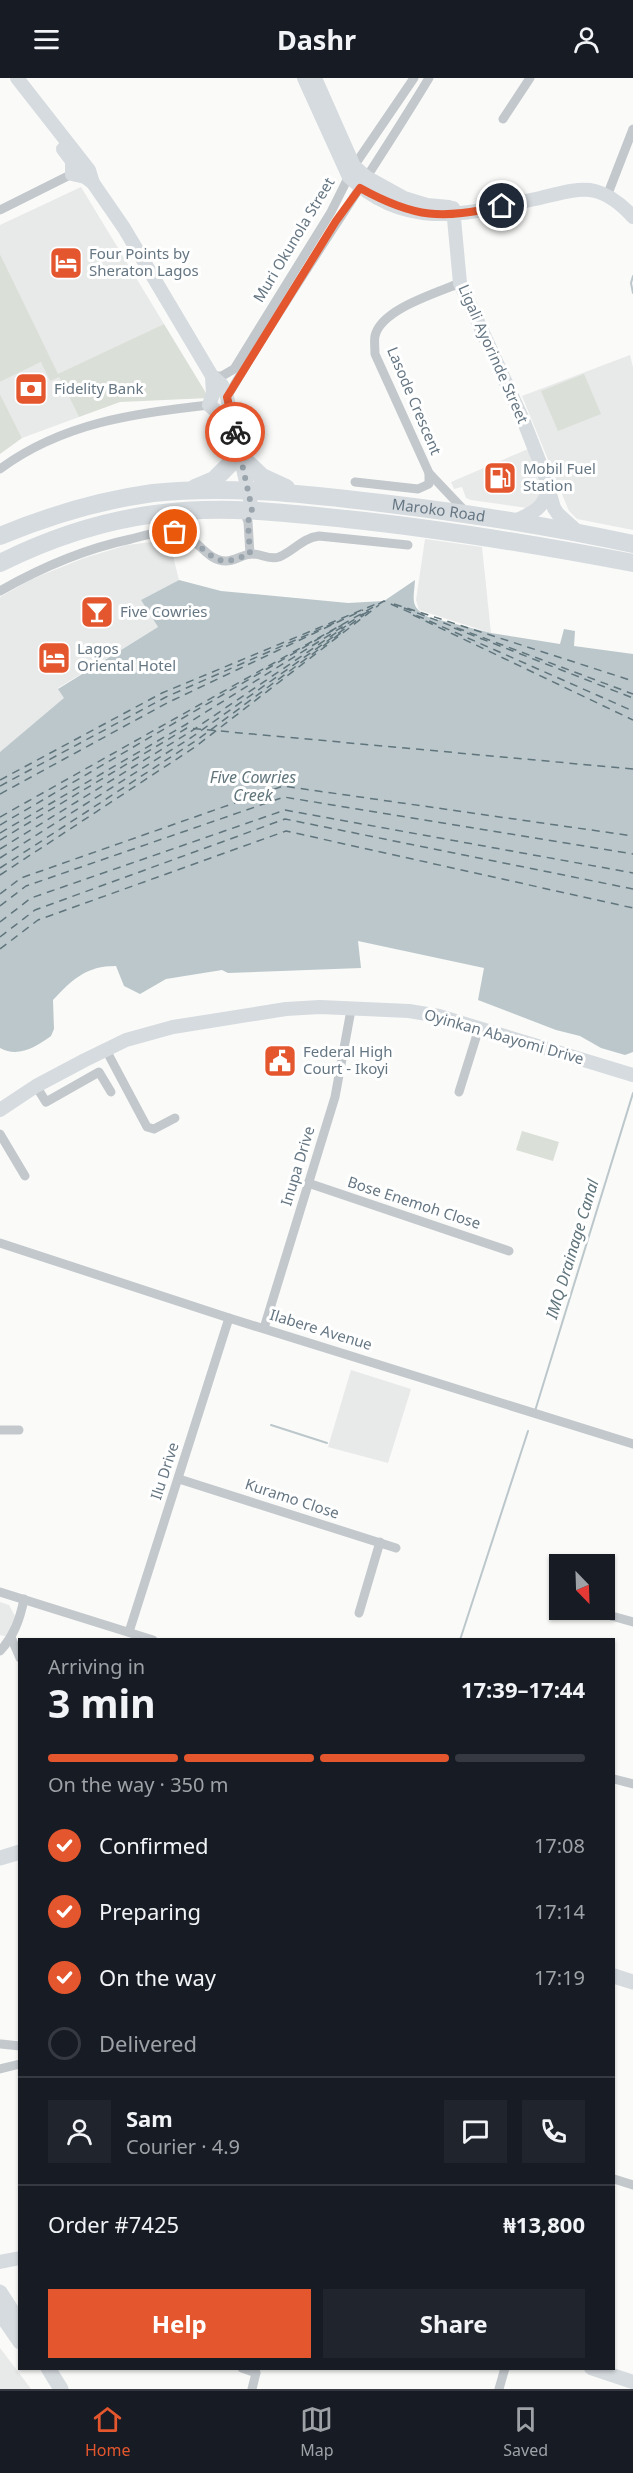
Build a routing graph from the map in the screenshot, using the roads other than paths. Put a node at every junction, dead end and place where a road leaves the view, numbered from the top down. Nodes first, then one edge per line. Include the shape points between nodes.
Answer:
1 (5, 78) edge
2 (17, 78) edge
3 (304, 78) edge
4 (315, 78) edge
5 (414, 78) edge
6 (429, 78) edge
7 (531, 78) edge
8 (503, 119) dead end
9 (633, 129) edge
10 (351, 171) junction
11 (72, 174) junction
12 (93, 183) junction
13 (363, 183) junction
14 (609, 193) junction
15 (633, 207) edge
16 (0, 210) edge
17 (453, 212) junction
18 (633, 217) edge
19 (460, 282) junction
20 (212, 376) junction
21 (227, 397) junction
22 (209, 405) junction
23 (238, 459) junction
24 (0, 469) edge
25 (429, 473) junction
26 (356, 482) dead end
27 (548, 489) junction
28 (185, 491) junction
29 (244, 491) junction
30 (305, 494) junction
31 (466, 513) junction
32 (248, 514) junction
33 (517, 520) junction
34 (578, 532) junction
35 (0, 536) edge
36 (408, 544) dead end
37 (633, 544) edge
38 (250, 554) junction
39 (0, 563) edge
40 (633, 563) edge
41 (0, 591) edge
42 (351, 1010) junction
43 (479, 1028) junction
44 (106, 1050) junction
45 (633, 1075) edge
46 (36, 1086) junction
47 (111, 1092) dead end
48 (459, 1092) dead end
49 (0, 1110) edge
50 (175, 1118) dead end
51 (0, 1134) edge
52 (25, 1176) dead end
53 (308, 1184) junction
54 (0, 1243) edge
55 (509, 1251) dead end
56 (229, 1318) junction
57 (264, 1328) junction
58 (0, 1430) edge
59 (19, 1430) dead end
60 (633, 1444) edge
61 (179, 1479) junction
62 (380, 1542) junction
63 (396, 1548) dead end
64 (0, 1592) edge
65 (24, 1599) junction
66 (359, 1613) dead end
67 (615, 1617) edge
68 (633, 1622) edge
69 (129, 1632) junction
70 (11, 1637) junction
71 (147, 1638) edge
72 (0, 1651) edge
73 (18, 1653) edge
74 (615, 1779) edge
75 (633, 1784) edge
76 (18, 1853) edge
77 (0, 1858) edge
78 (18, 1862) edge
79 (0, 1867) edge
80 (615, 1966) edge
81 (633, 1972) edge
82 (615, 1976) edge
83 (633, 1982) edge
84 (1, 2044) edge
85 (18, 2046) edge
86 (18, 2064) edge
87 (0, 2069) edge
88 (615, 2179) edge
89 (633, 2185) edge
90 (18, 2258) edge
91 (0, 2262) edge
92 (0, 2292) edge
93 (0, 2313) edge
94 (18, 2320) edge
95 (18, 2339) edge
96 (37, 2370) edge
97 (49, 2370) edge
98 (248, 2370) edge
99 (504, 2370) edge
100 (597, 2370) edge
101 (633, 2382) edge
102 (49, 2389) edge
103 (61, 2389) edge
104 (252, 2389) edge
105 (499, 2389) edge

1 - 11 street via 72,161
2 - 12 street via 89,170
3 - 10 street
4 - 10 street
5 - 10 street, Muri Okunola Street
6 - 13 street, Muri Okunola Street
7 - 8 street
9 - 14 street
10 - 13 street
10 - 20 street, Muri Okunola Street via 332,212 234,369 222,376
11 - 12 street
11 - 16 street
12 - 20 street
13 - 17 street via 402,208 424,214
13 - 21 street, Muri Okunola Street
14 - 15 street via 627,200
14 - 17 street via 571,192
14 - 18 street
17 - 19 street, Ligali Ayorinde Street
19 - 25 street, Lasode Crescent via 392,313 375,336 375,354
19 - 27 street, Ligali Ayorinde Street via 524,422
20 - 21 street
20 - 22 street
21 - 23 street
22 - 23 street via 225,423
22 - 24 street via 110,419 52,438
23 - 28 highway via 214,480
23 - 29 street
23 - 30 highway via 270,482
25 - 26 street, Lasode Crescent via 429,484 418,489
25 - 31 street, Lasode Crescent
27 - 33 street via 542,505
27 - 34 street, Ligali Ayorinde Street via 558,514
28 - 29 highway, Maroko Road
28 - 35 highway via 99,503
29 - 30 highway, Maroko Road
29 - 32 street
30 - 31 highway, Maroko Road
31 - 33 highway, Maroko Road
32 - 38 street
32 - 39 highway, Maroko Road via 185,511 130,518 78,532
32 - 40 highway, Maroko Road via 461,533
33 - 34 highway, Maroko Road
34 - 37 highway, Maroko Road
36 - 38 street via 319,536 274,558
38 - 41 street via 221,560 184,534 154,534 77,554
42 - 43 street, Oyinkan Abayomi Drive via 409,1011
42 - 44 street, Oyinkan Abayomi Drive via 286,1009 214,1019 148,1033
42 - 53 street, Inupa Drive via 335,1097
43 - 45 street, Oyinkan Abayomi Drive
43 - 48 street
44 - 46 street, Oyinkan Abayomi Drive
44 - 50 street via 147,1126 154,1129
46 - 47 street via 46,1102 99,1072
46 - 49 street, Oyinkan Abayomi Drive
51 - 52 street
53 - 55 street, Bose Enemoh Close
53 - 57 street, Inupa Drive
54 - 56 street, Ilabere Avenue
56 - 57 street, Ilabere Avenue
56 - 61 street, Ilu Drive
57 - 60 street, Ilabere Avenue
58 - 59 street
61 - 62 street, Kuramo Close
61 - 69 street, Ilu Drive
62 - 63 street, Kuramo Close
62 - 66 street
64 - 65 street
65 - 69 street
65 - 70 street
67 - 68 street
69 - 71 street
70 - 72 street
70 - 73 street
74 - 75 street
76 - 77 main road
78 - 79 main road
80 - 81 main road
82 - 83 main road
84 - 85 street
86 - 87 street
88 - 89 street
90 - 91 street
92 - 94 main road
93 - 95 main road
96 - 102 main road
97 - 103 main road
98 - 104 street via 256,2373
99 - 105 street
100 - 101 street

